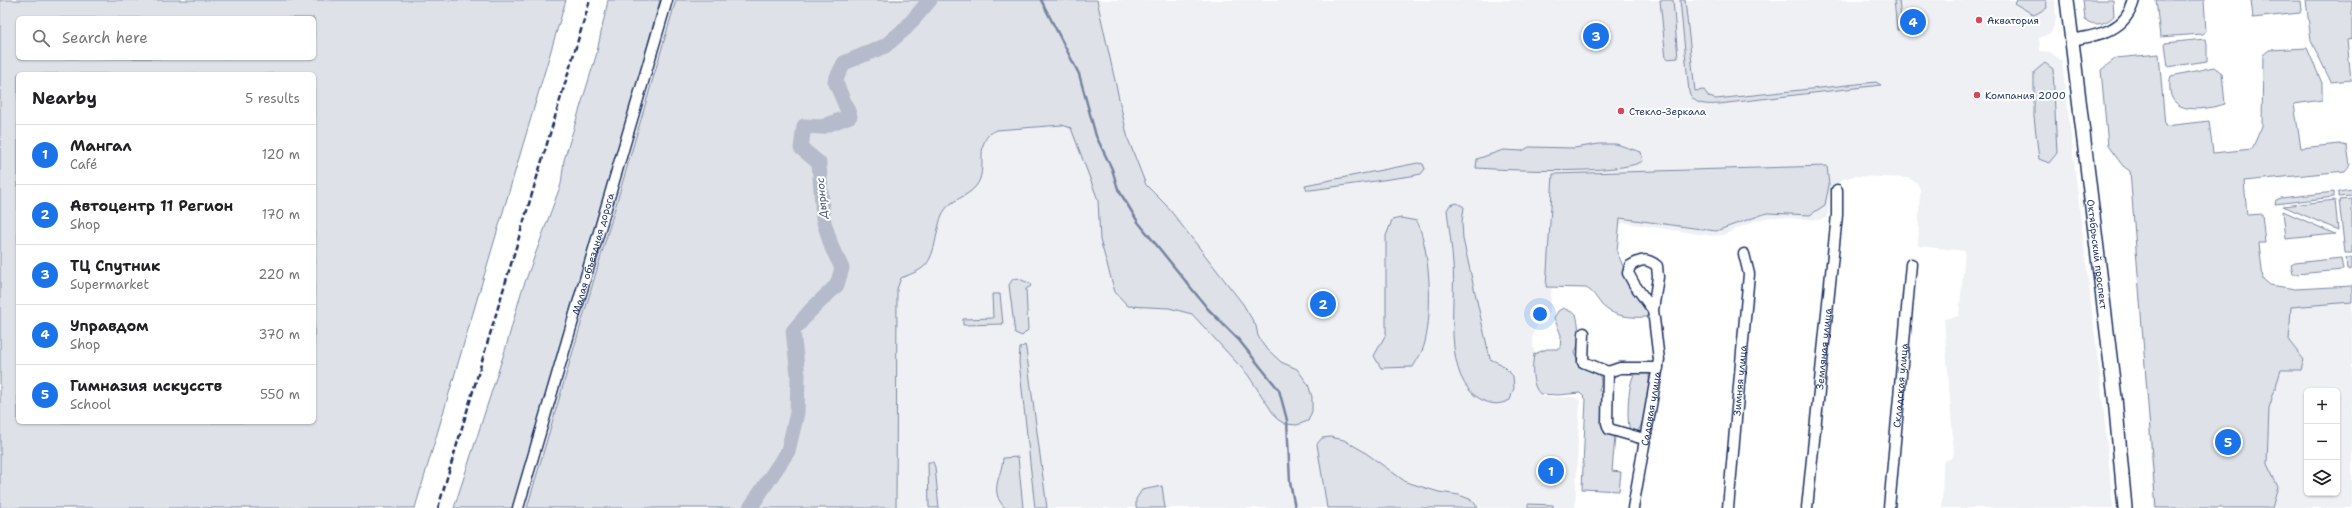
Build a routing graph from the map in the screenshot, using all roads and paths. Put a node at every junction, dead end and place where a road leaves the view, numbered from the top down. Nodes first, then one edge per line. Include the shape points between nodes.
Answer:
1 (667, 0) edge
2 (2067, 0) edge
3 (2134, 0) edge
4 (2072, 40) junction
5 (1837, 190) dead end
6 (1744, 254) dead end
7 (1911, 264) dead end
8 (1652, 310) junction
9 (1584, 333) dead end
10 (1658, 368) junction
11 (1608, 372) junction
12 (1644, 439) junction
13 (518, 508) edge
14 (1633, 508) edge
15 (1728, 508) edge
16 (1807, 508) edge
17 (1889, 508) edge
18 (2125, 508) edge

1 - 13 street, Малая объездная дорога
2 - 4 main road, Октябрьский проспект
3 - 4 street via 2126,18 2117,28 2107,33
4 - 18 main road, Октябрьский проспект via 2115,398
5 - 16 street, Земляная улица via 1837,215
6 - 15 street, Зимняя улица via 1748,281
7 - 17 street, Складская улица
8 - 8 street, Садовая улица via 1628,273 1630,266 1643,260 1649,260 1657,266 1658,277
8 - 10 street, Садовая улица
9 - 11 street via 1583,362
10 - 11 street via 1620,368
10 - 12 street, Садовая улица
11 - 12 street via 1609,429
12 - 14 street, Садовая улица

